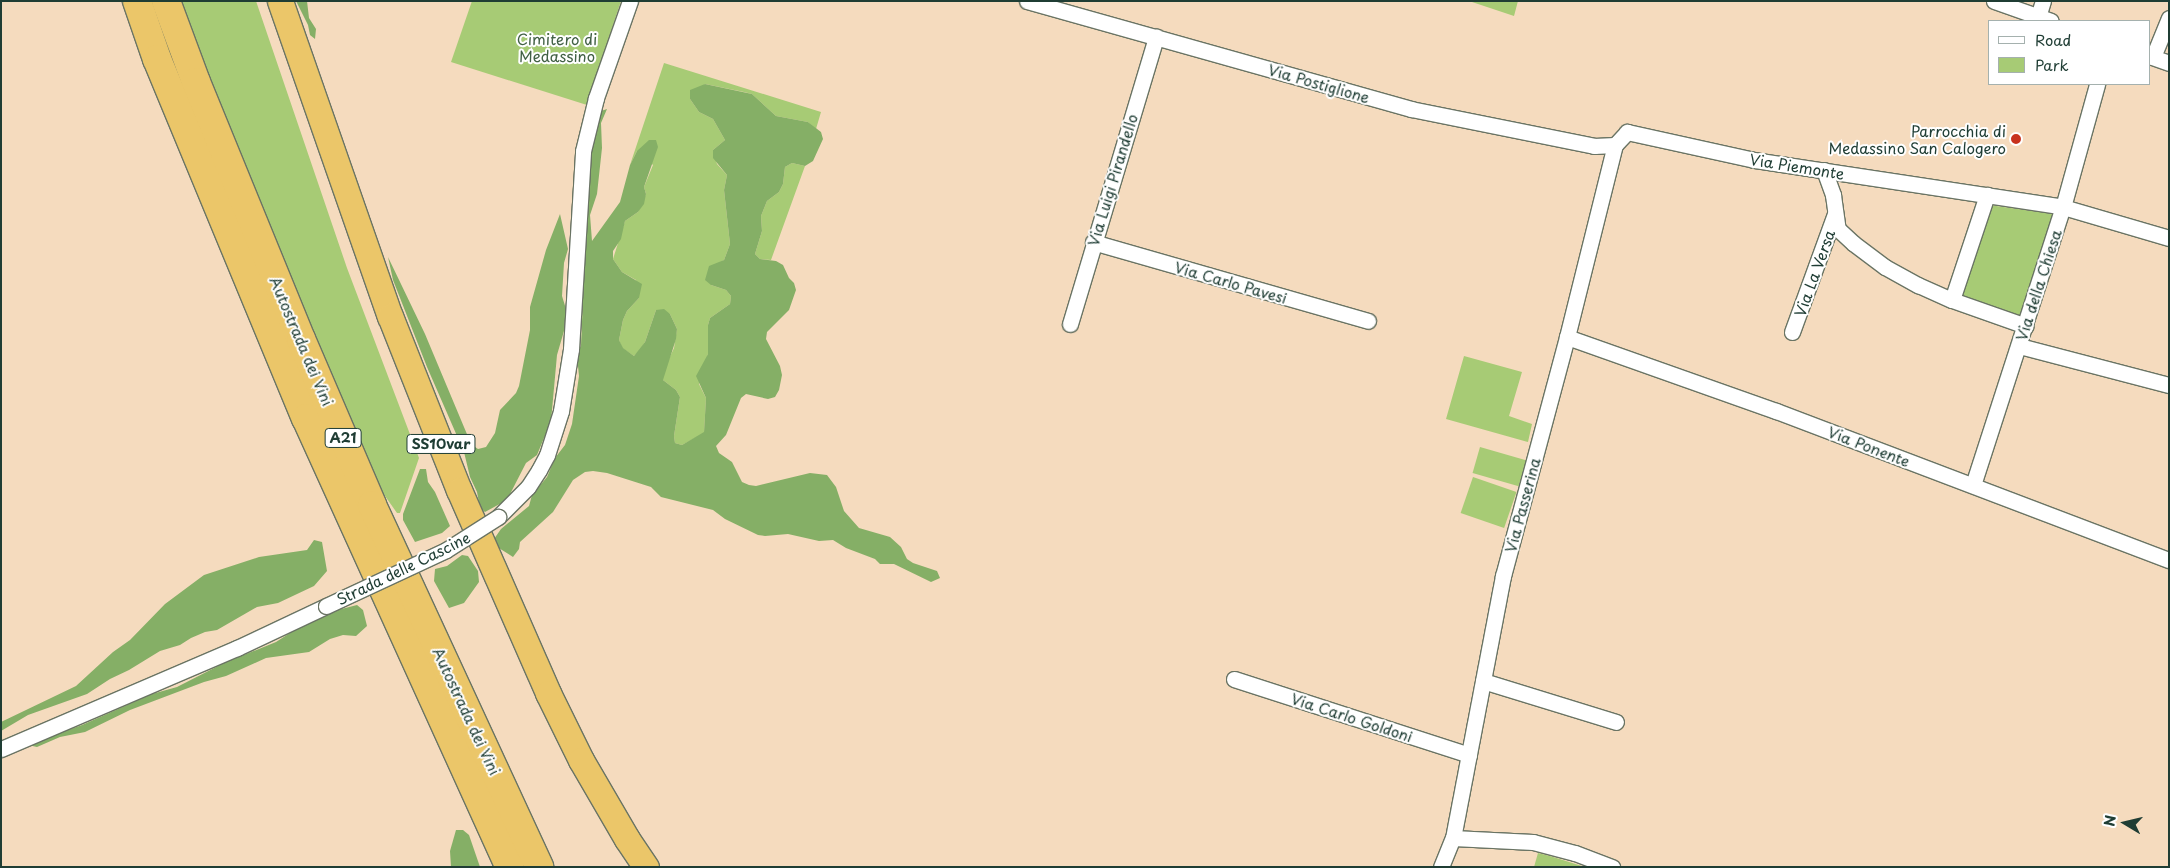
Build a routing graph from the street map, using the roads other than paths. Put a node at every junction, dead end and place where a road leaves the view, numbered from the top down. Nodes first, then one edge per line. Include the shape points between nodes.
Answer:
1 (137, 1) edge
2 (166, 1) edge
3 (280, 1) edge
4 (630, 1) edge
5 (1027, 1) edge
6 (1994, 1) edge
7 (2043, 1) edge
8 (2169, 18) edge
9 (2045, 19) edge
10 (1156, 37) junction
11 (2151, 57) edge
12 (2169, 63) edge
13 (2097, 85) edge
14 (1615, 145) junction
15 (1824, 170) junction
16 (1987, 196) junction
17 (2063, 207) junction
18 (1835, 213) junction
19 (2169, 238) edge
20 (1093, 242) junction
21 (1952, 300) junction
22 (1368, 320) dead end
23 (1070, 324) dead end
24 (2026, 326) junction
25 (1792, 332) dead end
26 (1567, 337) junction
27 (2019, 346) junction
28 (2169, 385) edge
29 (1973, 485) junction
30 (2169, 560) edge
31 (1234, 679) dead end
32 (1483, 681) junction
33 (1616, 722) dead end
34 (1, 749) edge
35 (1469, 755) junction
36 (1454, 838) junction
37 (510, 867) edge
38 (539, 867) edge
39 (646, 867) edge
40 (1441, 867) edge
41 (1612, 867) edge

1 - 37 highway, Autostrada dei Vini / A21 via 161,68 306,418
2 - 38 highway, Autostrada dei Vini / A21 via 278,284 364,487
3 - 39 highway, SS10var via 390,316 459,490 581,760
4 - 34 street, Strada delle Cascine, bridge via 596,98 583,151 571,349 561,411 547,454 528,487 498,517 446,550 237,648
5 - 10 street, Via Postiglione
6 - 9 street
7 - 9 street
8 - 11 street
10 - 14 street, Via Postiglione via 1411,109 1594,146
10 - 20 street, Via Luigi Pirandello
11 - 12 street
13 - 17 street, Via della Chiesa
14 - 15 street, Via Piemonte via 1627,132 1754,160
14 - 26 street, Via Passerina
15 - 16 street, Via Piemonte
15 - 18 street via 1833,195
16 - 17 street, Via Piemonte
16 - 21 street
17 - 19 street
17 - 24 street, Via della Chiesa
18 - 21 street via 1838,229 1853,243 1885,266
18 - 25 street, Via La Versa
20 - 22 street, Via Carlo Pavesi
20 - 23 street, Via Luigi Pirandello
21 - 24 street
24 - 27 street, Via della Chiesa
26 - 29 street, Via Ponente
26 - 32 street, Via Passerina via 1503,576
27 - 28 street
27 - 29 street, Via della Chiesa
29 - 30 street, Via Ponente
31 - 35 street, Via Carlo Goldoni
32 - 33 street
32 - 35 street, Via Passerina
35 - 36 street, Via Passerina
36 - 40 street, Via Passerina
36 - 41 street via 1533,842

